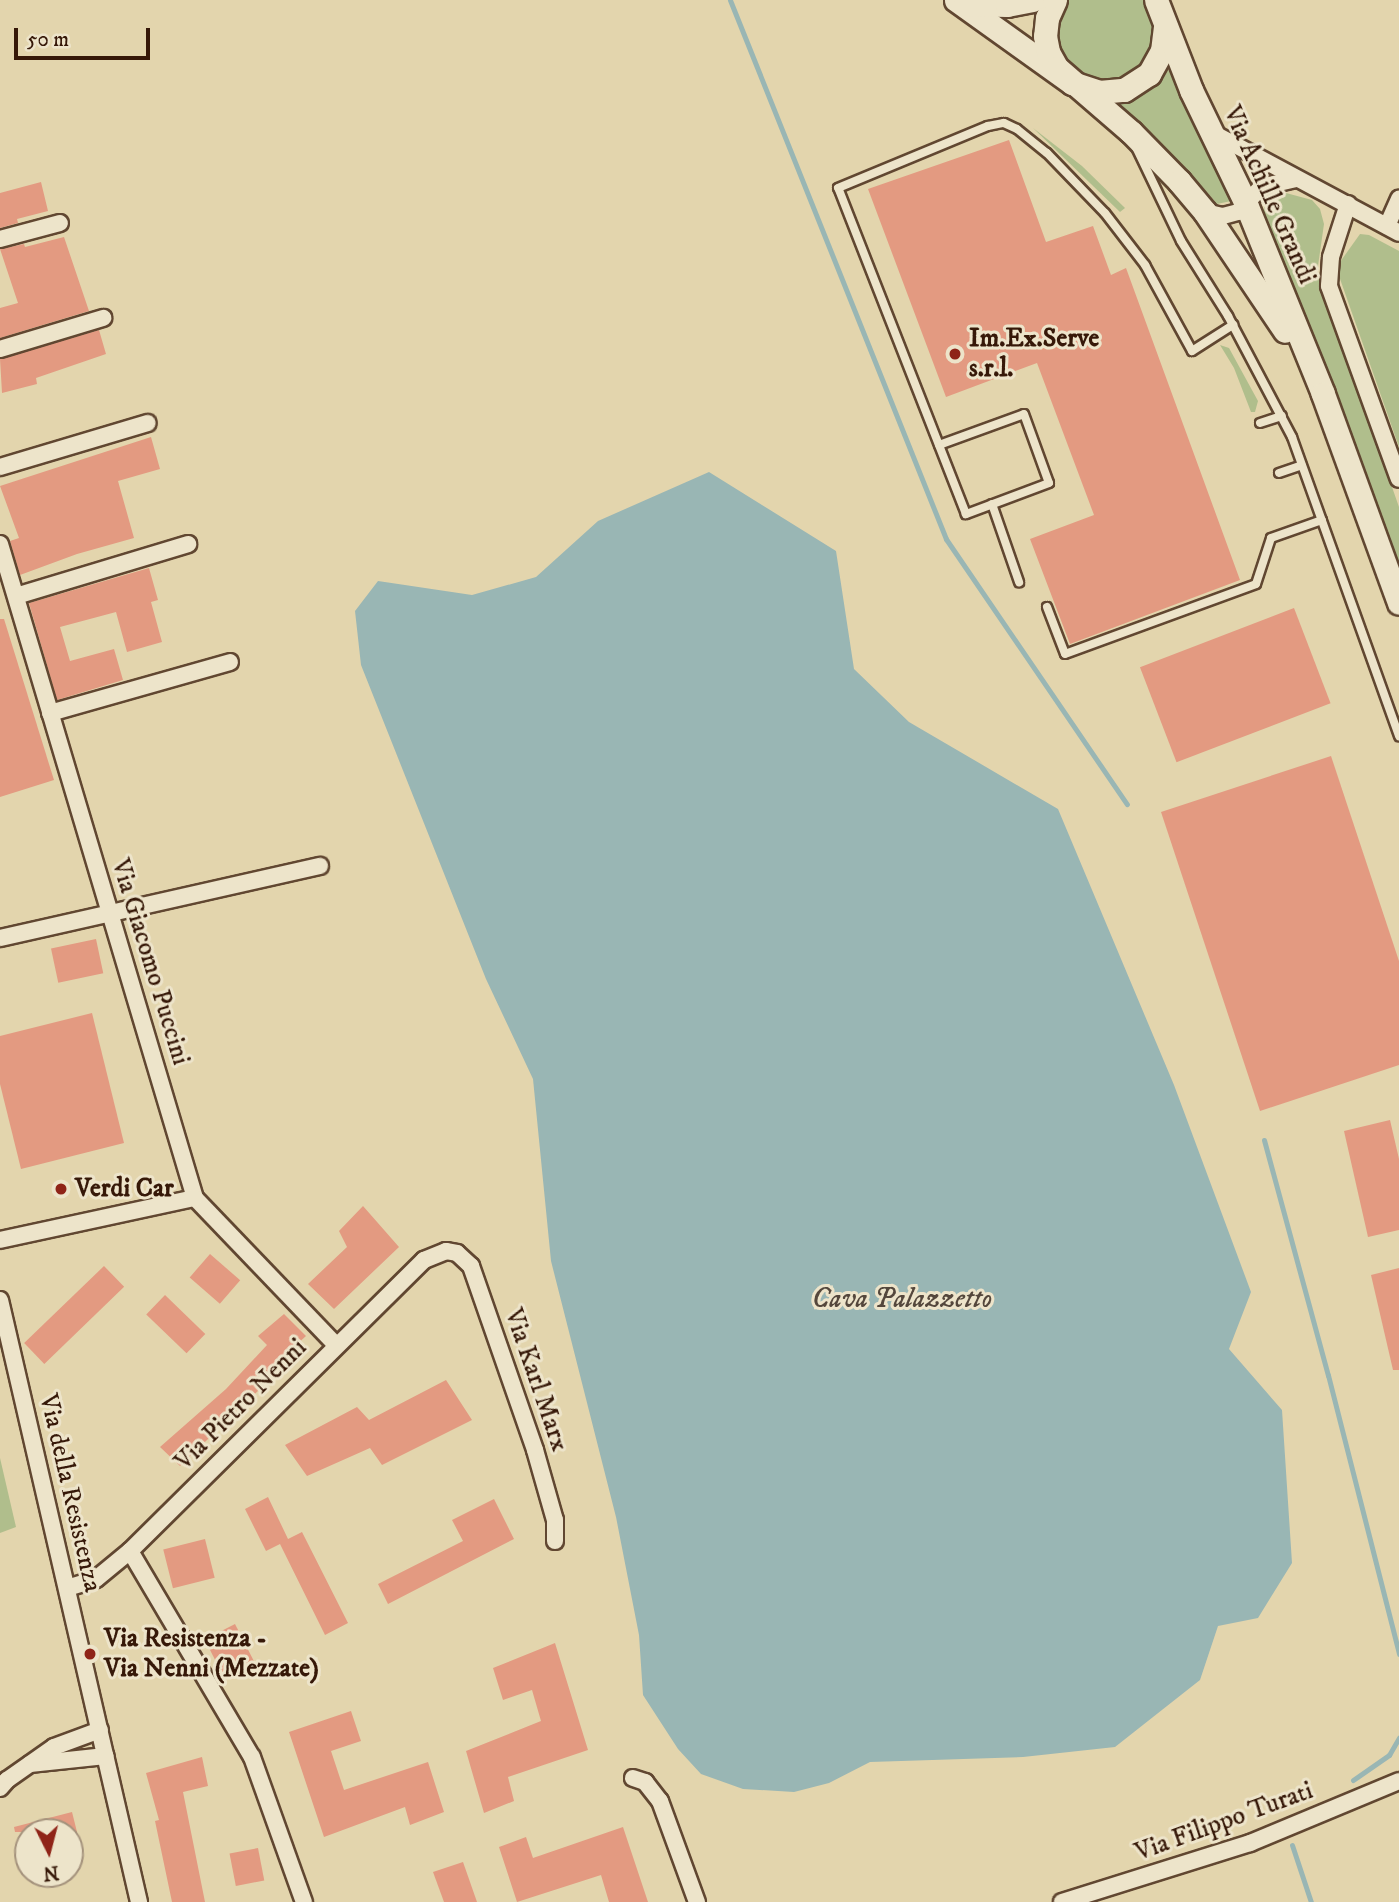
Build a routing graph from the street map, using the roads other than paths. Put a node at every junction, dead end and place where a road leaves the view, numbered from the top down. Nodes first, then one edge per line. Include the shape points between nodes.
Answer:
1 (1032, 0) edge
2 (1055, 0) edge
3 (960, 2) edge
4 (1160, 6) edge
5 (1069, 80) junction
6 (1131, 132) junction
7 (1211, 132) junction
8 (1295, 179) junction
9 (1399, 199) edge
10 (1246, 204) junction
11 (1348, 204) junction
12 (1205, 212) junction
13 (61, 223) dead end
14 (1393, 229) edge
15 (0, 239) edge
16 (103, 318) dead end
17 (1233, 325) junction
18 (0, 349) edge
19 (1323, 394) junction
20 (1282, 416) junction
21 (148, 423) dead end
22 (1260, 423) dead end
23 (939, 445) junction
24 (1302, 465) junction
25 (0, 467) edge
26 (1279, 473) dead end
27 (1399, 479) edge
28 (992, 505) junction
29 (1322, 520) junction
30 (0, 544) edge
31 (188, 544) dead end
32 (1019, 582) dead end
33 (16, 596) junction
34 (1399, 603) edge
35 (1047, 607) dead end
36 (230, 662) dead end
37 (50, 713) junction
38 (1399, 736) edge
39 (320, 866) dead end
40 (110, 913) junction
41 (0, 938) edge
42 (195, 1198) junction
43 (0, 1240) edge
44 (446, 1251) joint
45 (0, 1300) edge
46 (336, 1345) junction
47 (555, 1541) dead end
48 (130, 1551) junction
49 (67, 1588) junction
50 (100, 1730) junction
51 (106, 1756) junction
52 (27, 1764) junction
53 (633, 1778) dead end
54 (1399, 1781) edge
55 (0, 1788) edge
56 (139, 1902) edge
57 (304, 1902) edge
58 (697, 1902) edge
59 (1062, 1902) edge

1 - 3 main road via 1007,5
2 - 5 main road, Via Achille Grandi via 1046,22 1046,44 1055,65
3 - 5 main road
4 - 5 main road, Via Achille Grandi via 1163,51 1141,81 1108,93
4 - 7 main road, Via Achille Grandi via 1182,70
5 - 6 main road, Via Achille Grandi
6 - 12 main road, Via Achille Grandi
6 - 17 lane via 1181,241
7 - 8 street
7 - 10 main road, Via Achille Grandi
8 - 10 street via 1267,184
8 - 11 street
9 - 14 street
10 - 12 street via 1231,215
10 - 19 main road, Via Achille Grandi
11 - 14 street
11 - 27 street, Via Achille Grandi via 1331,257 1329,286
12 - 19 main road, Via Achille Grandi via 1265,298
13 - 15 street
16 - 18 street
17 - 20 lane
17 - 23 lane via 1192,351 1145,265 1105,213 1047,153 1003,123 838,188
19 - 34 main road, Via Achille Grandi
20 - 22 lane
20 - 24 lane
21 - 25 street
23 - 28 lane via 966,514
23 - 28 lane via 1024,414 1049,483
24 - 26 lane
24 - 29 lane
28 - 32 lane
29 - 35 lane via 1271,538 1256,584 1065,654
29 - 38 lane
30 - 33 street, Via Giacomo Puccini
31 - 33 street
33 - 37 street, Via Giacomo Puccini
36 - 37 street
37 - 40 street, Via Giacomo Puccini
39 - 40 street
40 - 41 street
40 - 42 street, Via Giacomo Puccini
42 - 43 street
42 - 46 street, Via Giacomo Puccini
44 - 46 street, Via Pietro Nenni via 424,1259
44 - 47 street, Via Karl Marx via 457,1253 471,1266 536,1450 554,1512
45 - 49 street, Via della Resistenza
46 - 48 street, Via Pietro Nenni
48 - 49 street, Via Pietro Nenni via 96,1579
48 - 57 street via 252,1757
49 - 50 street, Via della Resistenza
50 - 51 street, Via della Resistenza
50 - 52 street via 63,1743
51 - 52 street
51 - 56 street, Via della Resistenza
52 - 55 street
53 - 58 street via 645,1782 660,1801
54 - 59 street, Via Filippo Turati via 1250,1843

